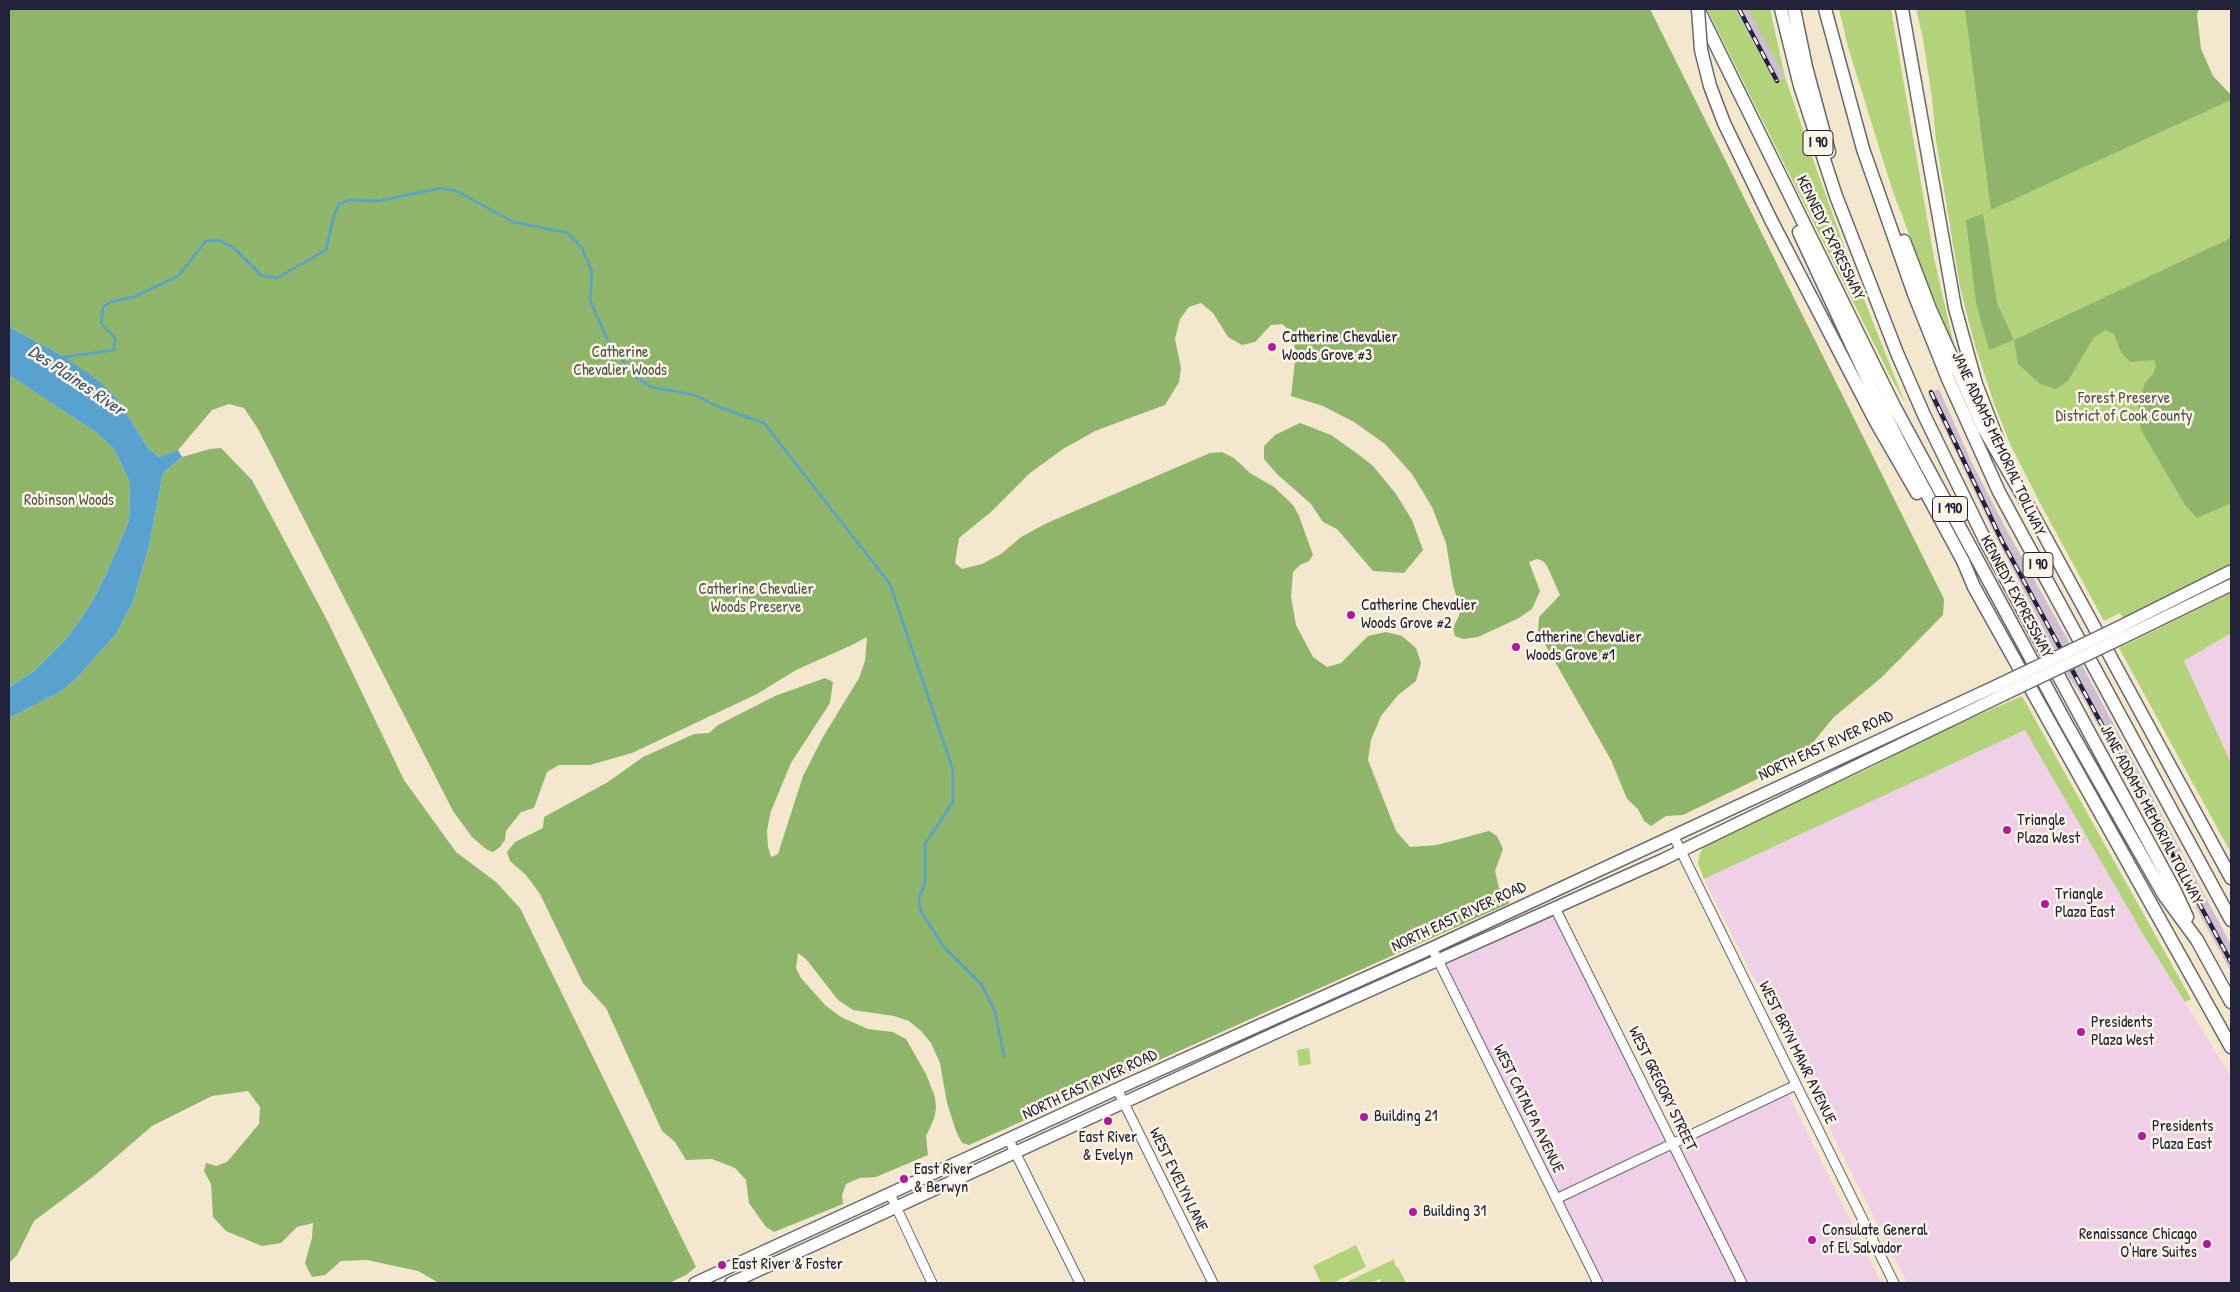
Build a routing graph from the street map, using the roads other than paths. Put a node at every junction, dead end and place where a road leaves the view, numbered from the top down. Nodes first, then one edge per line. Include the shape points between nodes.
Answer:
1 (1698, 9) edge
2 (1781, 9) edge
3 (1794, 9) edge
4 (1825, 9) edge
5 (1902, 9) edge
6 (1726, 65) junction
7 (1878, 193) junction
8 (1866, 273) junction
9 (2024, 498) junction
10 (2231, 572) edge
11 (2231, 585) edge
12 (1974, 586) junction
13 (2118, 634) junction
14 (2000, 690) junction
15 (1672, 835) junction
16 (1680, 851) junction
17 (2231, 878) edge
18 (1556, 908) junction
19 (2231, 920) edge
20 (2197, 940) junction
21 (1432, 948) junction
22 (1438, 961) junction
23 (2231, 1002) edge
24 (2231, 1047) edge
25 (1796, 1086) junction
26 (1117, 1090) junction
27 (1124, 1103) junction
28 (1009, 1140) junction
29 (1673, 1144) junction
30 (1016, 1152) junction
31 (890, 1194) junction
32 (1556, 1199) junction
33 (896, 1207) junction
34 (710, 1280) edge
35 (695, 1283) edge
36 (731, 1283) edge
37 (932, 1283) edge
38 (1080, 1283) edge
39 (1213, 1283) edge
40 (1598, 1283) edge
41 (1742, 1283) edge
42 (1894, 1283) edge

1 - 6 highway, KENNEDY EXPRESSWAY / I 190
1 - 12 highway, bridge via 1701,50 1724,123 1876,422 1959,566
2 - 8 highway, JANE ADDAMS MEMORIAL TOLLWAY / I 90 via 1815,135
3 - 8 highway, JANE ADDAMS MEMORIAL TOLLWAY / I 90 via 1820,120
4 - 7 highway, JANE ADDAMS MEMORIAL TOLLWAY / I 90 via 1851,111
5 - 9 highway via 1954,308 1976,384
6 - 12 highway via 1872,389
6 - 20 highway, KENNEDY EXPRESSWAY / I 190 via 1894,406 2067,725 2164,895
7 - 9 highway via 1897,224 1970,402
7 - 19 highway, JANE ADDAMS MEMORIAL TOLLWAY / I 90 via 1931,336 1999,492
8 - 20 highway, JANE ADDAMS MEMORIAL TOLLWAY / I 90 via 1924,415 1985,540 2174,889
9 - 17 highway
10 - 13 main road, NORTH EAST RIVER ROAD
11 - 13 main road, NORTH EAST RIVER ROAD
12 - 24 highway
13 - 14 main road, NORTH EAST RIVER ROAD, bridge
14 - 15 main road, NORTH EAST RIVER ROAD
14 - 16 main road, NORTH EAST RIVER ROAD
15 - 16 street, WEST BRYN MAWR AVENUE
15 - 21 main road, NORTH EAST RIVER ROAD
16 - 18 main road, NORTH EAST RIVER ROAD
16 - 25 street, WEST BRYN MAWR AVENUE
18 - 22 main road, NORTH EAST RIVER ROAD
18 - 29 street, WEST GREGORY STREET
20 - 23 highway, KENNEDY EXPRESSWAY / I 90
21 - 22 street, WEST CATALPA AVENUE
21 - 26 main road, NORTH EAST RIVER ROAD
22 - 27 main road, NORTH EAST RIVER ROAD
22 - 32 street, WEST CATALPA AVENUE
25 - 29 street
25 - 42 street, WEST BRYN MAWR AVENUE
26 - 27 street, WEST EVELYN LANE
26 - 28 main road, NORTH EAST RIVER ROAD
27 - 30 main road, NORTH EAST RIVER ROAD
27 - 39 street, WEST EVELYN LANE
28 - 30 street
28 - 31 main road, NORTH EAST RIVER ROAD
29 - 32 street
29 - 41 street, WEST GREGORY STREET
30 - 33 main road, NORTH EAST RIVER ROAD
30 - 38 street
31 - 33 street
31 - 34 main road, NORTH EAST RIVER ROAD
32 - 40 street, WEST CATALPA AVENUE
33 - 36 main road, NORTH EAST RIVER ROAD
33 - 37 street
34 - 35 main road, NORTH EAST RIVER ROAD

